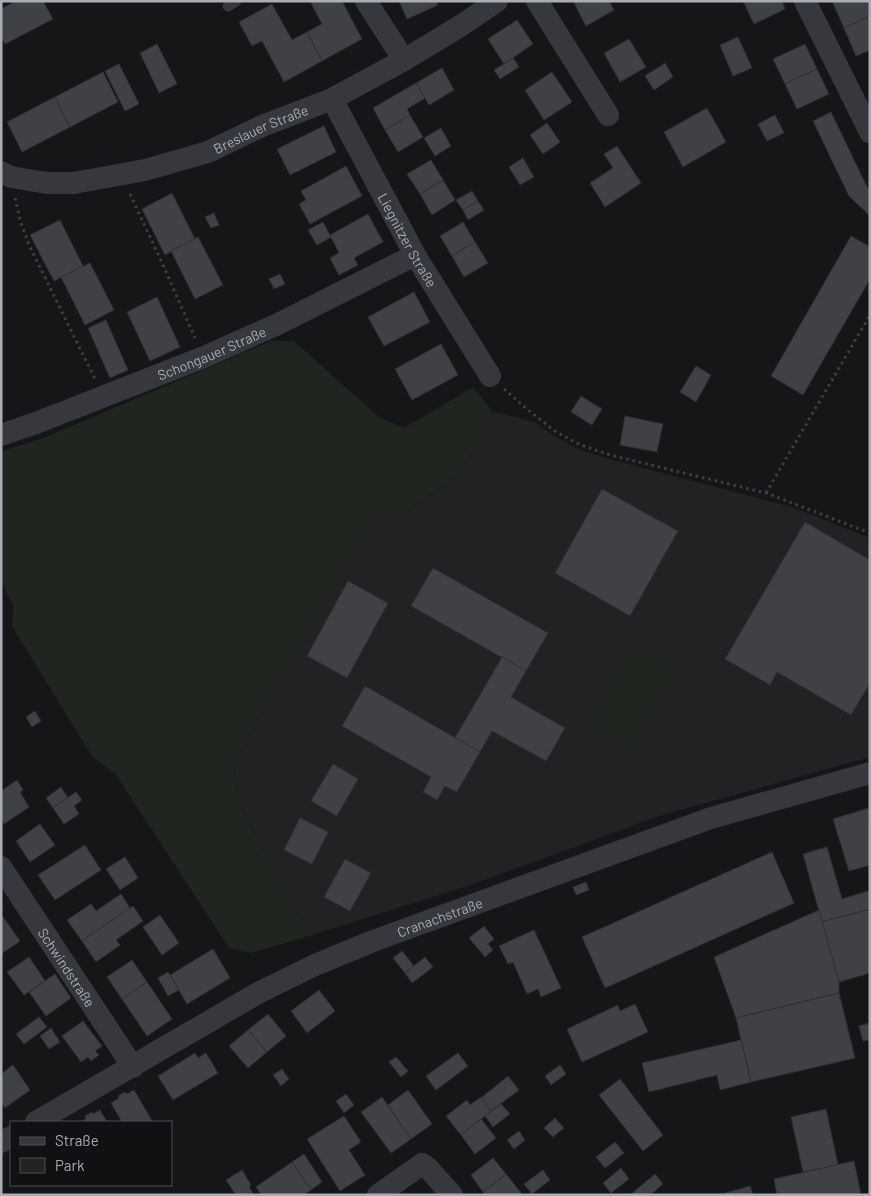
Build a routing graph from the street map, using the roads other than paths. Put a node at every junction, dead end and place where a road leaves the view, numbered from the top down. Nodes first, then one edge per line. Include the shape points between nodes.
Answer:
1 (366, 1) edge
2 (497, 1) edge
3 (538, 1) edge
4 (805, 1) edge
5 (404, 60) junction
6 (332, 99) junction
7 (608, 115) dead end
8 (870, 132) edge
9 (6, 175) edge
10 (415, 255) junction
11 (490, 376) road end
12 (1, 435) edge
13 (870, 774) edge
14 (1, 867) edge
15 (134, 1066) junction
16 (38, 1121) edge
17 (401, 1189) edge
18 (378, 1195) edge
19 (452, 1195) edge

1 - 5 street
2 - 5 street, Breslauer Straße
3 - 7 street
4 - 8 street
5 - 6 street, Breslauer Straße
6 - 9 street, Breslauer Straße via 262,126 208,152 145,170 74,183 47,183
6 - 10 street, Liegnitzer Straße
10 - 11 street, Liegnitzer Straße
10 - 12 street, Schongauer Straße via 276,325 204,357
13 - 15 street, Cranachstraße via 710,818 373,941 258,993
14 - 15 street, Schwindstraße
15 - 16 street, Cranachstraße
17 - 18 street
17 - 19 street via 422,1164

